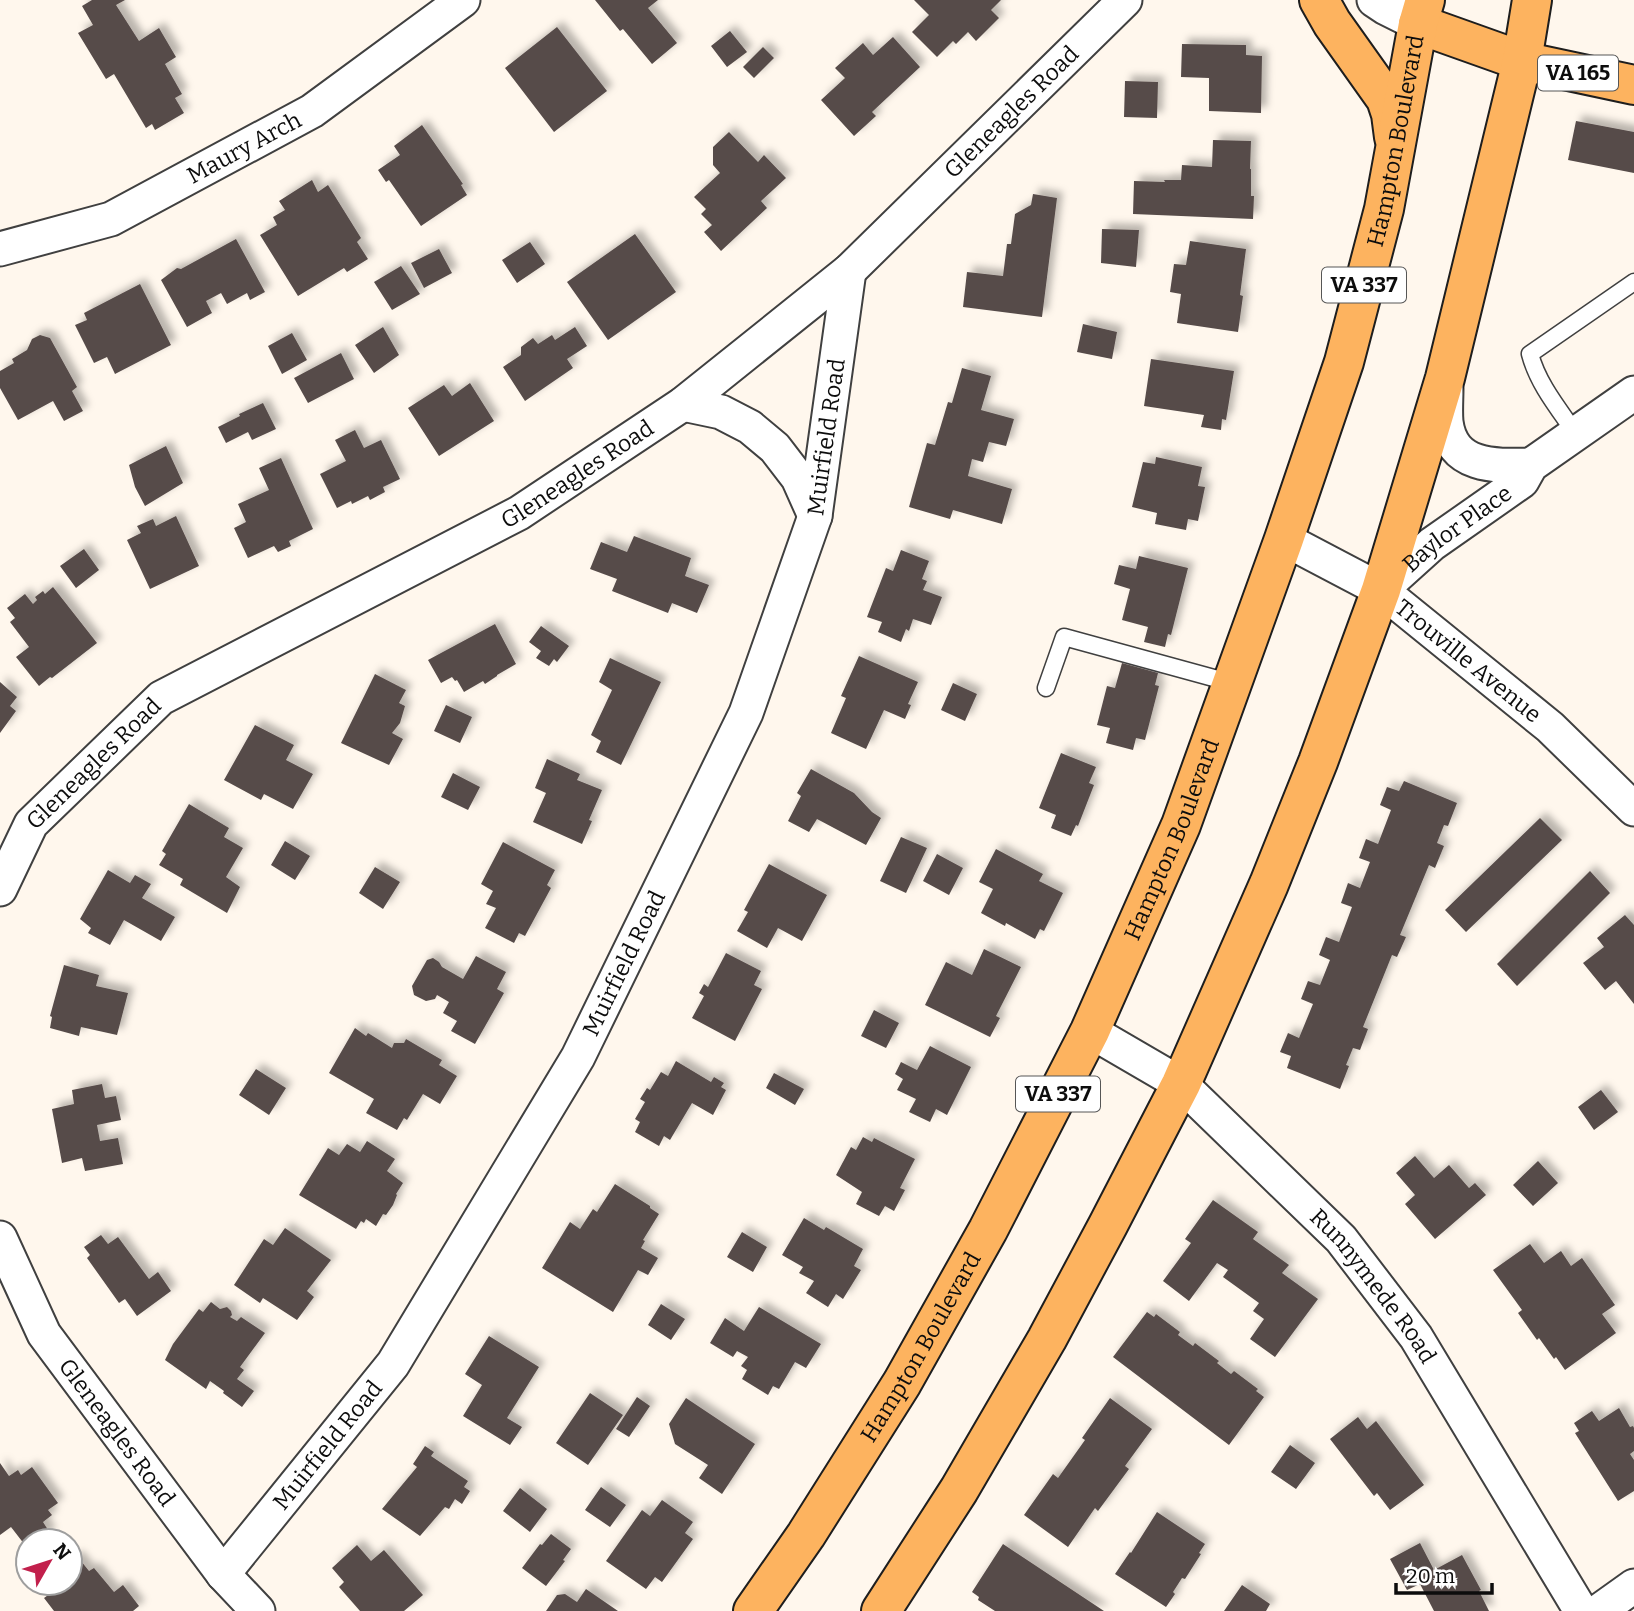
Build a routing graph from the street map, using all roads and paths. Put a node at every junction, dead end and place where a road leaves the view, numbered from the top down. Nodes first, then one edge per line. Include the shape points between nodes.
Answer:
1 (463, 0) edge
2 (1125, 0) edge
3 (1319, 0) edge
4 (1374, 0) edge
5 (1532, 0) edge
6 (1421, 12) edge
7 (1522, 61) junction
8 (1634, 85) edge
9 (1395, 149) junction
10 (0, 249) edge
11 (849, 271) junction
12 (1634, 282) edge
13 (1446, 379) junction
14 (1634, 393) edge
15 (683, 404) junction
16 (1576, 434) junction
17 (1531, 465) junction
18 (815, 516) junction
19 (1284, 539) junction
20 (1381, 590) junction
21 (1232, 683) junction
22 (1046, 688) dead end
23 (1634, 809) edge
24 (0, 889) edge
25 (1090, 1031) junction
26 (1181, 1084) junction
27 (0, 1238) edge
28 (223, 1574) junction
29 (1634, 1586) edge
30 (258, 1611) edge
31 (753, 1611) edge
32 (881, 1611) edge
33 (1581, 1611) edge
34 (1599, 1611) edge

1 - 10 street, Maury Arch via 312,111 111,219
2 - 11 street, Gleneagles Road
3 - 9 main road via 1386,99
4 - 6 street via 1386,8
5 - 7 main road
6 - 7 main road, VA 165
6 - 9 main road, Hampton Boulevard / VA 337
7 - 8 main road, VA 165
7 - 13 main road
9 - 19 main road, Hampton Boulevard / VA 337 via 1344,362
11 - 15 street, Gleneagles Road
11 - 18 street, Muirfield Road
12 - 16 lane via 1530,354 1544,389
13 - 17 street, Baylor Place via 1447,424 1462,454 1497,466
13 - 20 main road
14 - 16 street, Baylor Place
15 - 18 street via 721,412 750,427 775,448 798,478
15 - 24 street, Gleneagles Road via 519,513 161,698 31,824
16 - 17 street, Baylor Place
17 - 20 street, Baylor Place via 1522,481 1432,544
18 - 28 street, Muirfield Road via 746,713 578,1057 393,1364
19 - 20 street, Trouville Avenue
19 - 21 main road, Hampton Boulevard / VA 337
20 - 23 street, Trouville Avenue via 1550,727
20 - 26 main road via 1269,884
21 - 22 lane via 1064,637
21 - 25 main road, Hampton Boulevard / VA 337 via 1181,825
25 - 26 street, Runnymede Road
25 - 31 main road, Hampton Boulevard / VA 337 via 988,1230 902,1383
26 - 32 main road via 1047,1339
26 - 33 street, Runnymede Road via 1341,1239 1416,1336
27 - 28 street, Gleneagles Road via 44,1335
28 - 30 street, Gleneagles Road
29 - 34 street

